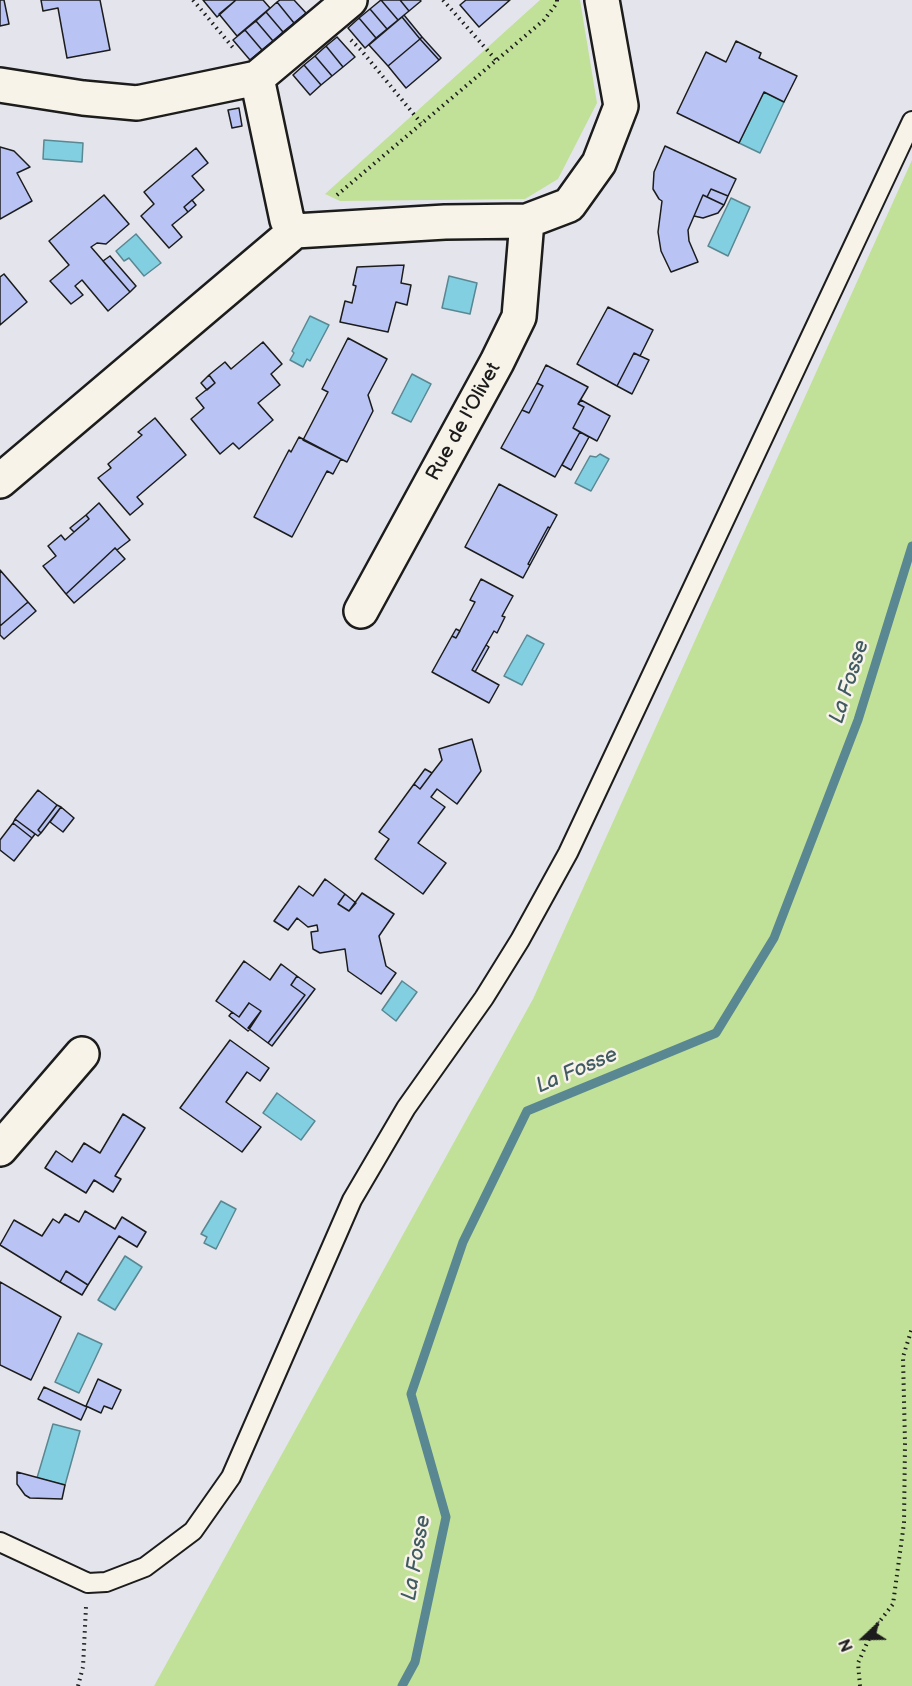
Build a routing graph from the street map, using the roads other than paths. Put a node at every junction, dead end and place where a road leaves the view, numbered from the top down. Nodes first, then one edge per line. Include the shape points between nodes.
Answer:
1 (602, 0) edge
2 (340, 9) edge
3 (257, 78) junction
4 (0, 85) edge
5 (912, 121) edge
6 (528, 221) junction
7 (294, 231) junction
8 (0, 481) edge
9 (361, 611) dead end
10 (82, 1054) dead end
11 (0, 1149) edge
12 (0, 1542) edge

1 - 6 street via 621,106 599,162 570,205
2 - 3 street
3 - 4 street via 137,103
3 - 7 street via 287,220
5 - 12 lane via 568,853 484,998 406,1108 352,1200 231,1477 193,1531 145,1567 106,1582 88,1582
6 - 7 street
6 - 9 street, Rue de l'Olivet via 519,317
7 - 8 street
10 - 11 street

